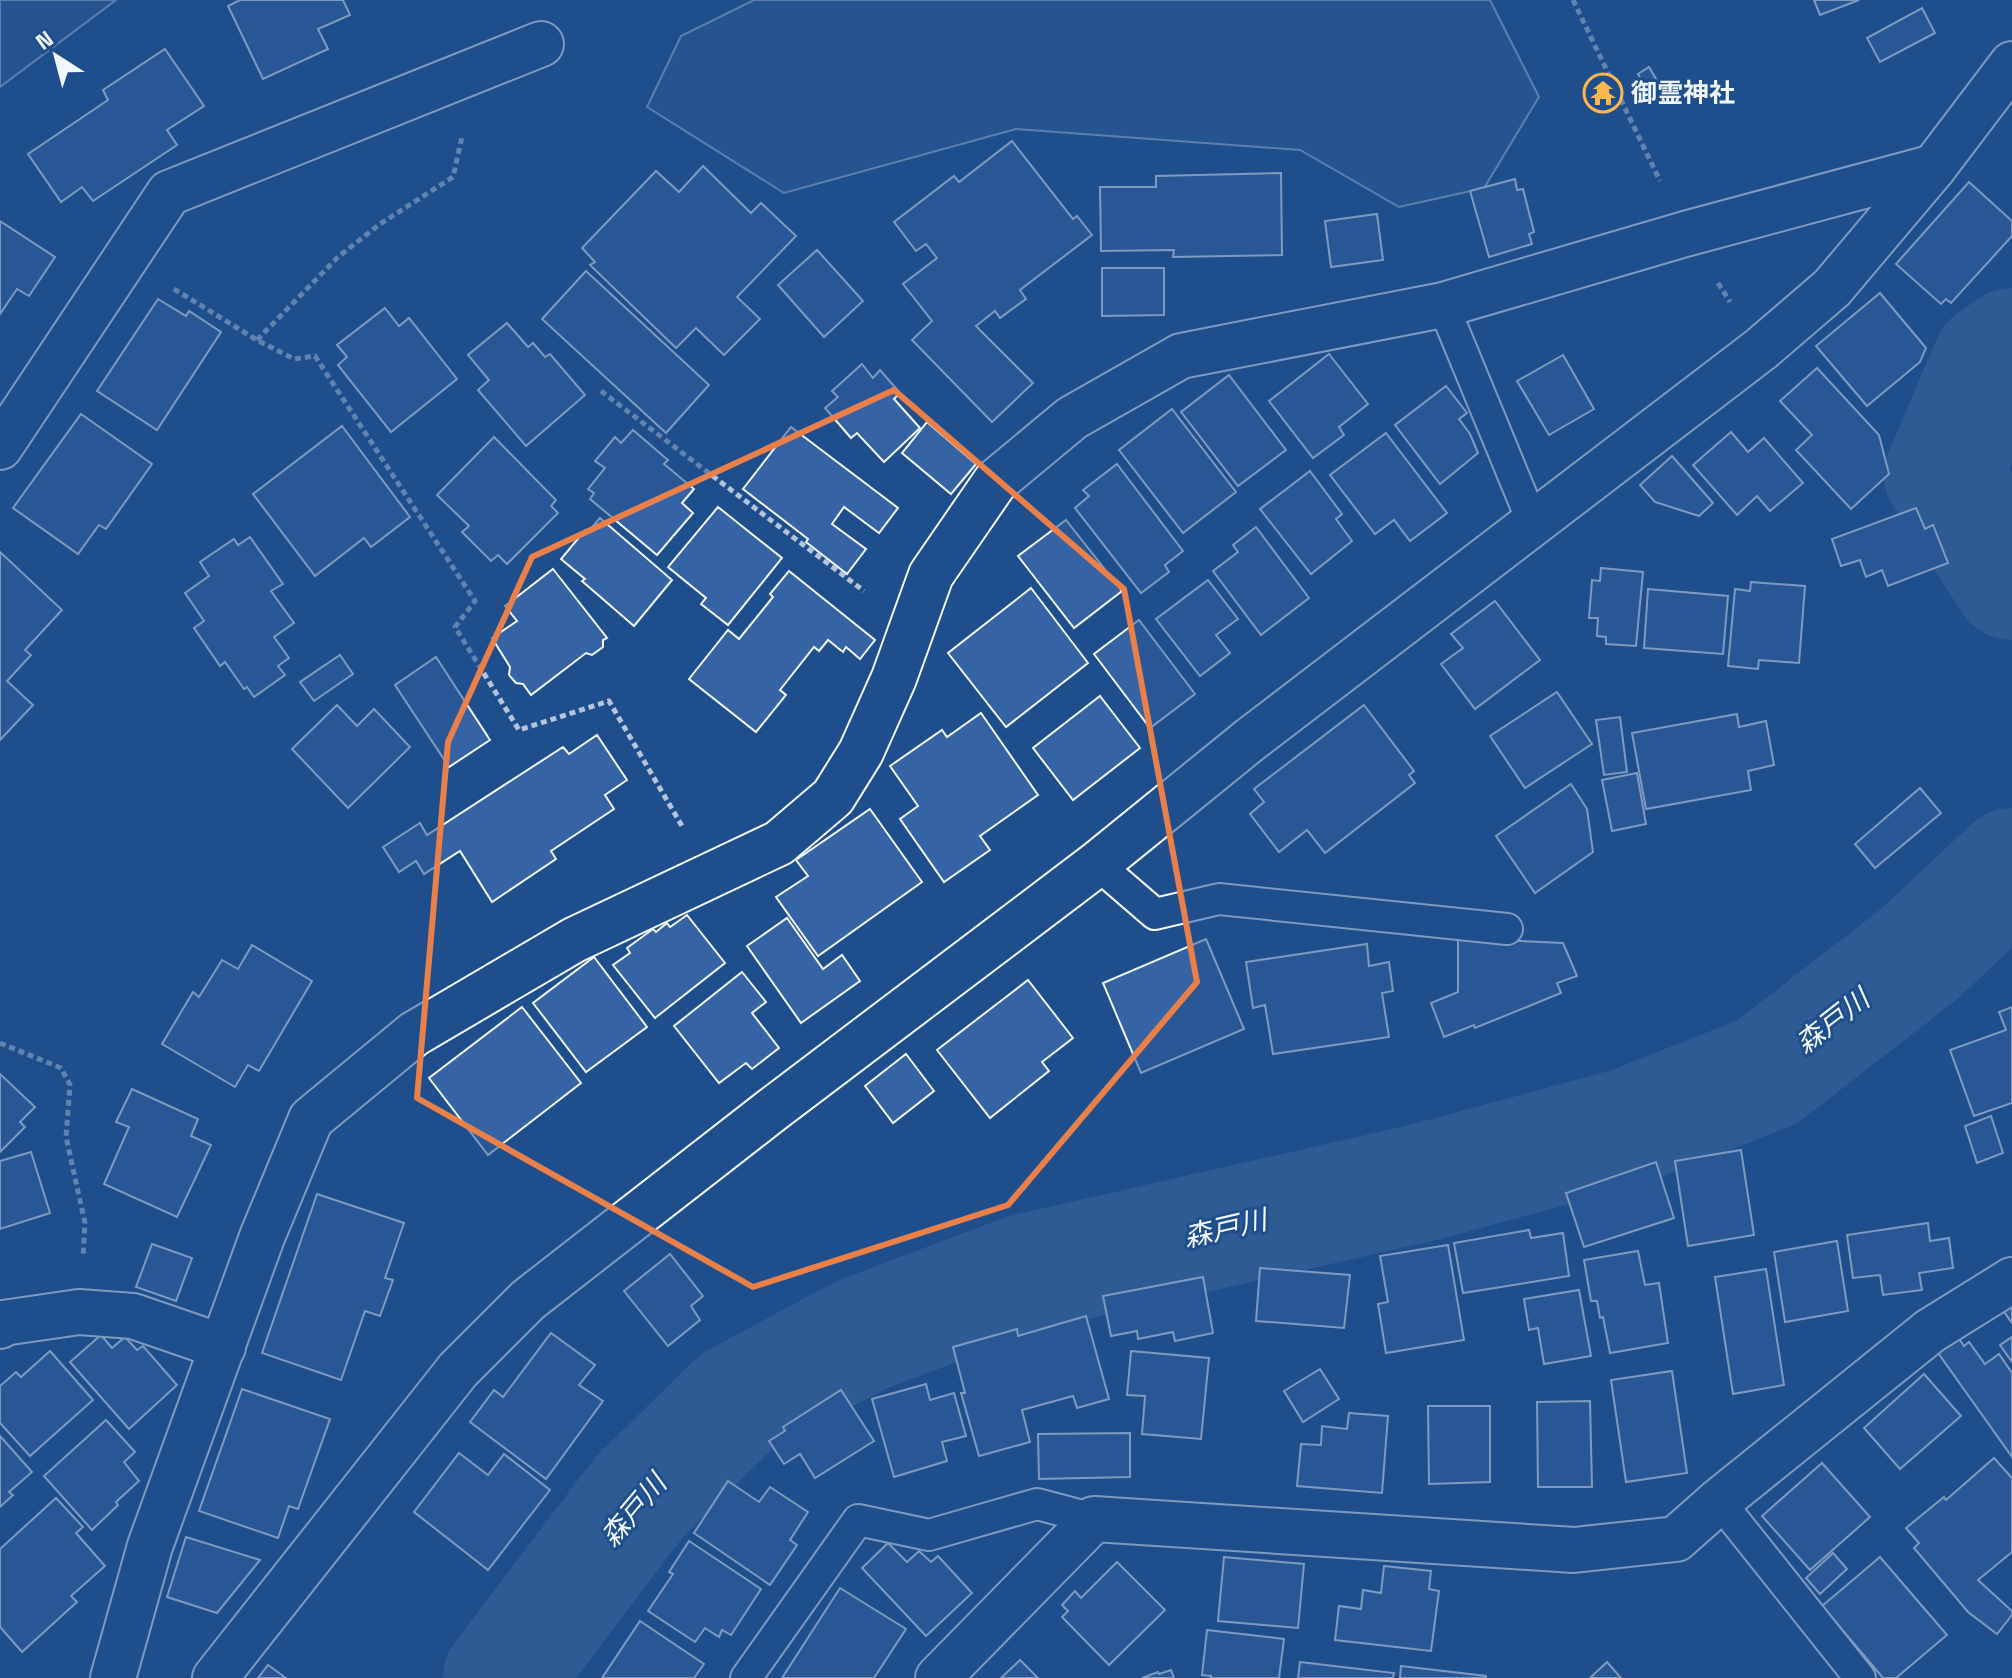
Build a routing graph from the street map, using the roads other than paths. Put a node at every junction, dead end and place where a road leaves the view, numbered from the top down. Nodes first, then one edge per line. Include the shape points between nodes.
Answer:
1 (541, 44) dead end
2 (2012, 64) edge
3 (1934, 167) junction
4 (1443, 305) junction
5 (0, 447) edge
6 (1533, 523) junction
7 (1097, 864) junction
8 (1507, 929) dead end
9 (2012, 1280) edge
10 (0, 1326) edge
11 (223, 1347) junction
12 (1719, 1501) junction
13 (1094, 1519) junction
14 (113, 1678) edge
15 (215, 1678) edge
16 (746, 1678) edge
17 (938, 1678) edge
18 (1860, 1678) edge

1 - 5 street via 169,193
2 - 3 street
3 - 4 street
3 - 6 street via 1832,288 1761,349
4 - 6 lane
4 - 11 street via 1181,356 1072,418 995,482 931,575 894,678 861,752 833,797 779,843 574,940 414,1034 311,1119
6 - 7 street
7 - 8 lane via 1155,914 1219,899
7 - 15 street via 528,1300 458,1370
9 - 12 street via 1930,1331
10 - 11 street via 79,1312 133,1316
11 - 14 street via 150,1546
12 - 13 street via 1676,1539 1574,1550
12 - 18 lane
13 - 16 lane via 1037,1504 929,1535 858,1520
13 - 17 street

